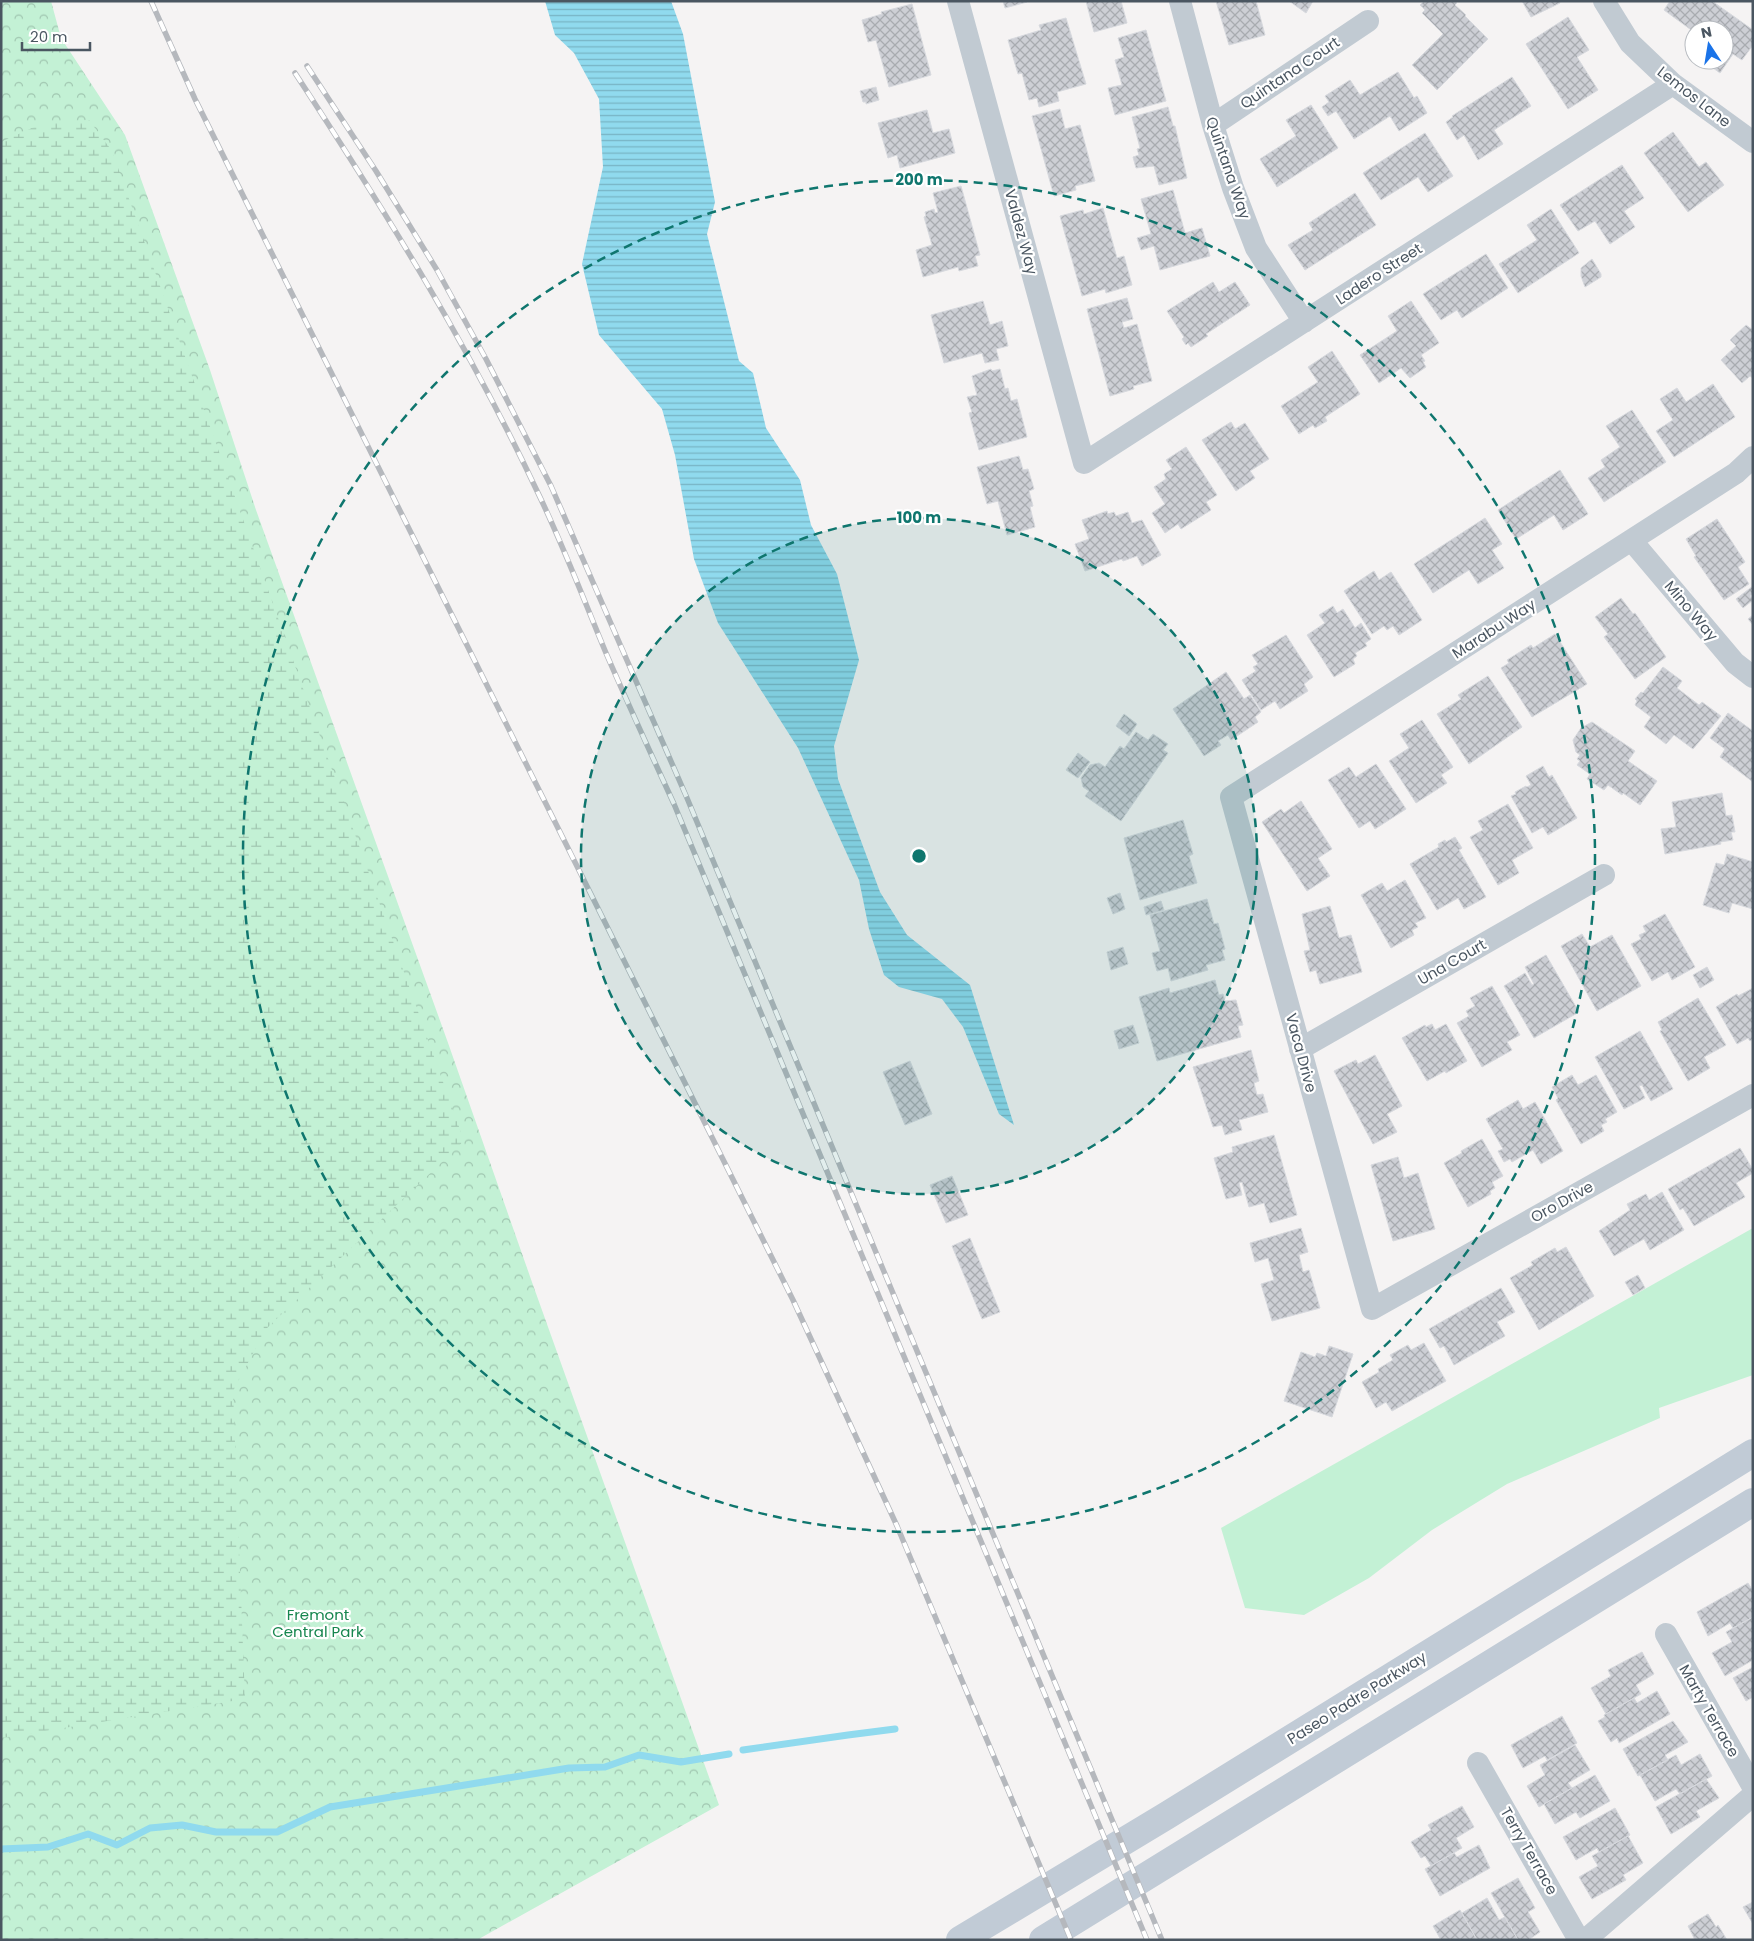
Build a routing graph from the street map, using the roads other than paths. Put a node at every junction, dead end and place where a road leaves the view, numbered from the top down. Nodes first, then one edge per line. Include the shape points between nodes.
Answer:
1 (958, 1) edge
2 (1180, 1) edge
3 (1604, 1) edge
4 (1368, 21) dead end
5 (1672, 84) junction
6 (1213, 125) junction
7 (1753, 142) edge
8 (1304, 322) junction
9 (1753, 457) edge
10 (1084, 463) joint
11 (1632, 541) junction
12 (1753, 677) edge
13 (1231, 797) joint
14 (1604, 875) dead end
15 (1300, 1048) junction
16 (1753, 1095) edge
17 (1372, 1309) joint
18 (1753, 1454) edge
19 (1753, 1502) edge
20 (1666, 1634) dead end
21 (1478, 1763) dead end
22 (1753, 1787) edge
23 (1753, 1795) edge
24 (960, 1940) edge
25 (1042, 1940) edge
26 (1579, 1940) edge
27 (1584, 1940) edge

1 - 10 street, Valdez Way
2 - 6 street, Quintana Way
3 - 5 street, Lemos Lane via 1630,43
4 - 6 street, Quintana Court
5 - 7 street, Lemos Lane
5 - 8 street, Ladero Street
6 - 8 street, Quintana Way via 1256,248
8 - 10 street, Ladero Street
9 - 11 street, Marabu Way via 1736,473
11 - 12 street, Mino Way via 1734,663
11 - 13 street, Marabu Way
13 - 15 street, Vaca Drive
14 - 15 street, Una Court
15 - 17 street, Vaca Drive
16 - 17 street, Oro Drive
18 - 24 main road, Paseo Padre Parkway
19 - 25 main road
20 - 22 street, Marty Terrace
21 - 26 street, Terry Terrace
23 - 27 street

